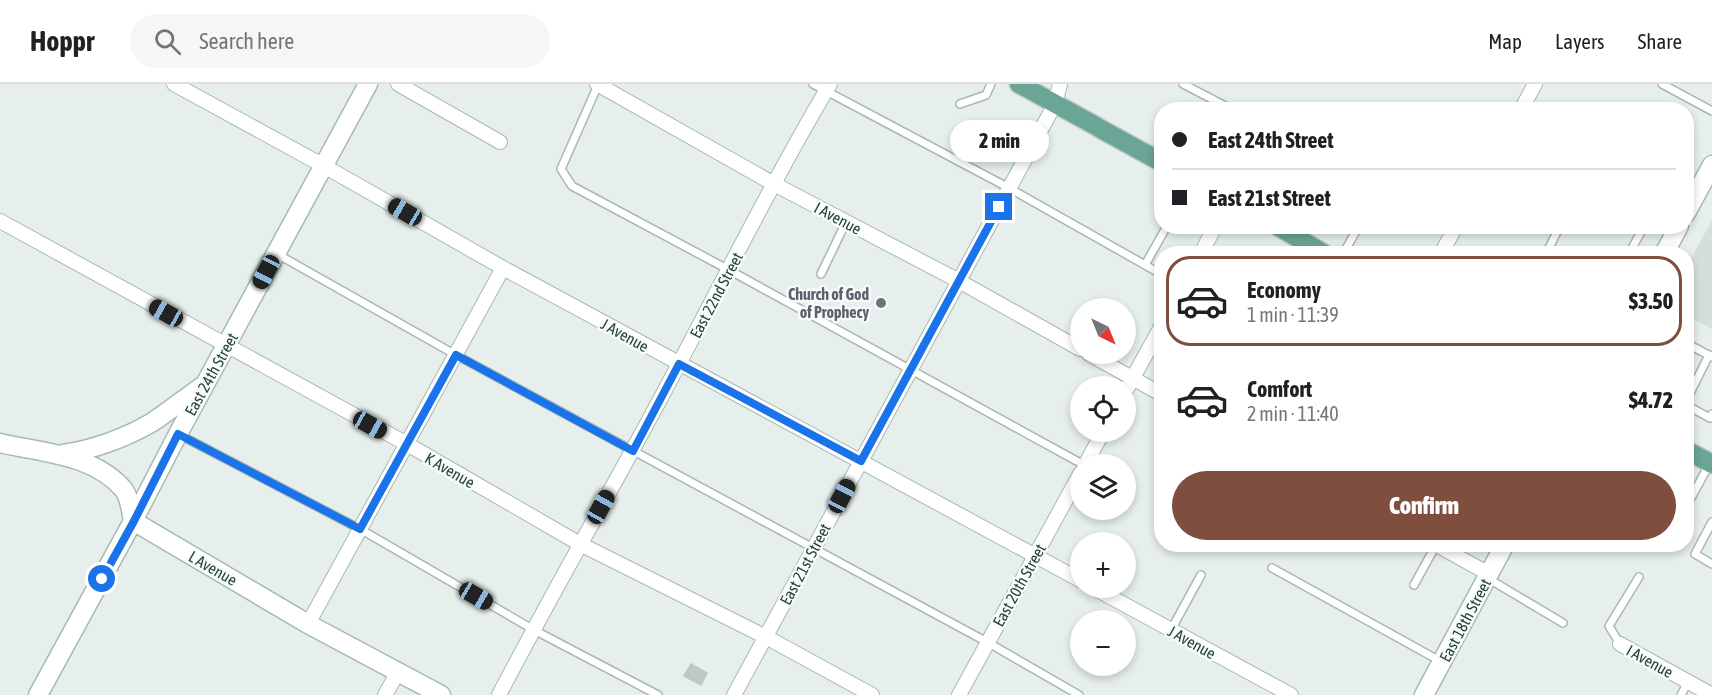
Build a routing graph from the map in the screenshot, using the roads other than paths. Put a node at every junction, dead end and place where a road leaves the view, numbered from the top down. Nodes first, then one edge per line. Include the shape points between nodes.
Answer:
1 (174, 84) edge
2 (368, 84) edge
3 (398, 84) edge
4 (598, 84) edge
5 (991, 84) edge
6 (1019, 84) edge
7 (1060, 84) edge
8 (1184, 84) edge
9 (1535, 84) edge
10 (1662, 84) edge
11 (823, 86) edge
12 (1218, 102) edge
13 (1525, 102) edge
14 (960, 104) dead end
15 (1055, 105) junction
16 (1712, 111) edge
17 (500, 142) dead end
18 (1154, 158) edge
19 (1712, 165) edge
20 (324, 166) junction
21 (774, 184) junction
22 (1009, 188) junction
23 (1694, 198) edge
24 (0, 221) edge
25 (846, 222) junction
26 (1292, 234) edge
27 (1314, 245) edge
28 (1154, 249) edge
29 (276, 254) junction
30 (1145, 265) junction
31 (504, 268) junction
32 (729, 270) junction
33 (1154, 270) edge
34 (821, 274) dead end
35 (959, 281) junction
36 (1154, 339) edge
37 (1070, 343) edge
38 (226, 346) junction
39 (1694, 347) edge
40 (456, 355) junction
41 (1711, 356) edge
42 (679, 364) junction
43 (1107, 364) edge
44 (911, 369) junction
45 (1128, 376) edge
46 (1133, 376) edge
47 (1136, 380) edge
48 (207, 382) junction
49 (1694, 388) edge
50 (1154, 390) edge
51 (1694, 408) edge
52 (1712, 414) edge
53 (178, 434) junction
54 (0, 443) edge
55 (407, 444) junction
56 (633, 451) junction
57 (59, 454) junction
58 (1694, 454) edge
59 (1070, 457) edge
60 (861, 461) junction
61 (1711, 464) edge
62 (1070, 493) edge
63 (1694, 493) edge
64 (134, 521) junction
65 (1712, 522) edge
66 (360, 529) junction
67 (580, 544) junction
68 (814, 549) junction
69 (1432, 552) edge
70 (1456, 552) edge
71 (1501, 552) edge
72 (1036, 556) junction
73 (1712, 564) edge
74 (1272, 568) dead end
75 (1070, 575) edge
76 (1201, 575) dead end
77 (1488, 576) junction
78 (1639, 577) dead end
79 (1414, 585) dead end
80 (1112, 598) edge
81 (1563, 623) dead end
82 (308, 624) junction
83 (534, 630) junction
84 (1171, 630) junction
85 (766, 637) junction
86 (987, 642) junction
87 (1620, 644) joint
88 (1442, 662) junction
89 (398, 672) junction
90 (1688, 682) junction
91 (38, 695) edge
92 (386, 695) edge
93 (441, 695) edge
94 (499, 695) edge
95 (658, 695) edge
96 (734, 695) edge
97 (872, 695) edge
98 (959, 695) edge
99 (1079, 695) edge
100 (1291, 695) edge
101 (1424, 695) edge
102 (1681, 695) edge
103 (1712, 695) edge

1 - 20 street, J Avenue
2 - 20 street, East 24th Street
3 - 17 street
4 - 21 street, I Avenue
4 - 32 lane via 561,169 566,179 572,186
5 - 14 lane via 986,95
6 - 15 main road
7 - 15 street, East 21st Street
8 - 12 lane
9 - 13 street
10 - 16 lane
11 - 21 street, East 22nd Street
11 - 22 lane
15 - 18 main road
15 - 22 street, East 21st Street
19 - 23 street
20 - 29 street, East 24th Street
20 - 31 street, J Avenue
21 - 25 street, I Avenue
21 - 32 street, East 22nd Street
22 - 30 lane
22 - 35 street, East 21st Street
24 - 38 street, K Avenue
25 - 34 lane
25 - 35 street, I Avenue
26 - 27 main road
28 - 30 lane
29 - 38 street, East 24th Street
29 - 40 lane
30 - 33 lane
31 - 40 street
31 - 42 street, J Avenue
32 - 42 street, East 22nd Street
32 - 44 lane
35 - 37 street, I Avenue
35 - 44 street, East 21st Street
36 - 46 street
38 - 48 street, East 24th Street
38 - 55 street, K Avenue
39 - 41 lane
40 - 55 street
40 - 56 lane
41 - 49 lane
42 - 56 street, East 22nd Street
42 - 60 street, J Avenue
43 - 45 street
44 - 59 lane
44 - 60 street, East 21st Street
47 - 50 street
48 - 53 street, East 24th Street
48 - 57 street via 150,423 124,436 82,451
51 - 52 lane via 1710,418
53 - 64 street, East 24th Street
53 - 66 lane
54 - 57 street
55 - 66 street
55 - 67 street, K Avenue
56 - 67 street, East 22nd Street
56 - 68 lane
57 - 64 street via 87,463 126,492
58 - 61 main road
60 - 68 street, East 21st Street
60 - 72 street, J Avenue
61 - 63 lane
62 - 72 street, East 20th Street
64 - 82 street, L Avenue
64 - 91 street, East 24th Street
65 - 73 lane via 1695,554
66 - 82 street
66 - 83 lane
67 - 83 street, East 22nd Street
67 - 85 street, K Avenue
68 - 85 street, East 21st Street
68 - 86 lane
69 - 79 lane
70 - 77 street
71 - 77 street, East 18th Street
72 - 75 street, J Avenue
72 - 86 street, East 20th Street
74 - 88 lane
76 - 84 lane
77 - 81 lane
77 - 88 street, East 18th Street
78 - 87 lane via 1609,626
80 - 84 street, J Avenue
82 - 89 street, L Avenue
83 - 94 street, East 22nd Street
83 - 95 lane
84 - 100 street, J Avenue
85 - 96 street, East 21st Street
85 - 97 street, K Avenue
86 - 98 street, East 20th Street
86 - 99 lane
87 - 90 street, I Avenue
88 - 101 street, East 18th Street
89 - 92 street
89 - 93 street, L Avenue
90 - 102 lane
90 - 103 street, I Avenue

